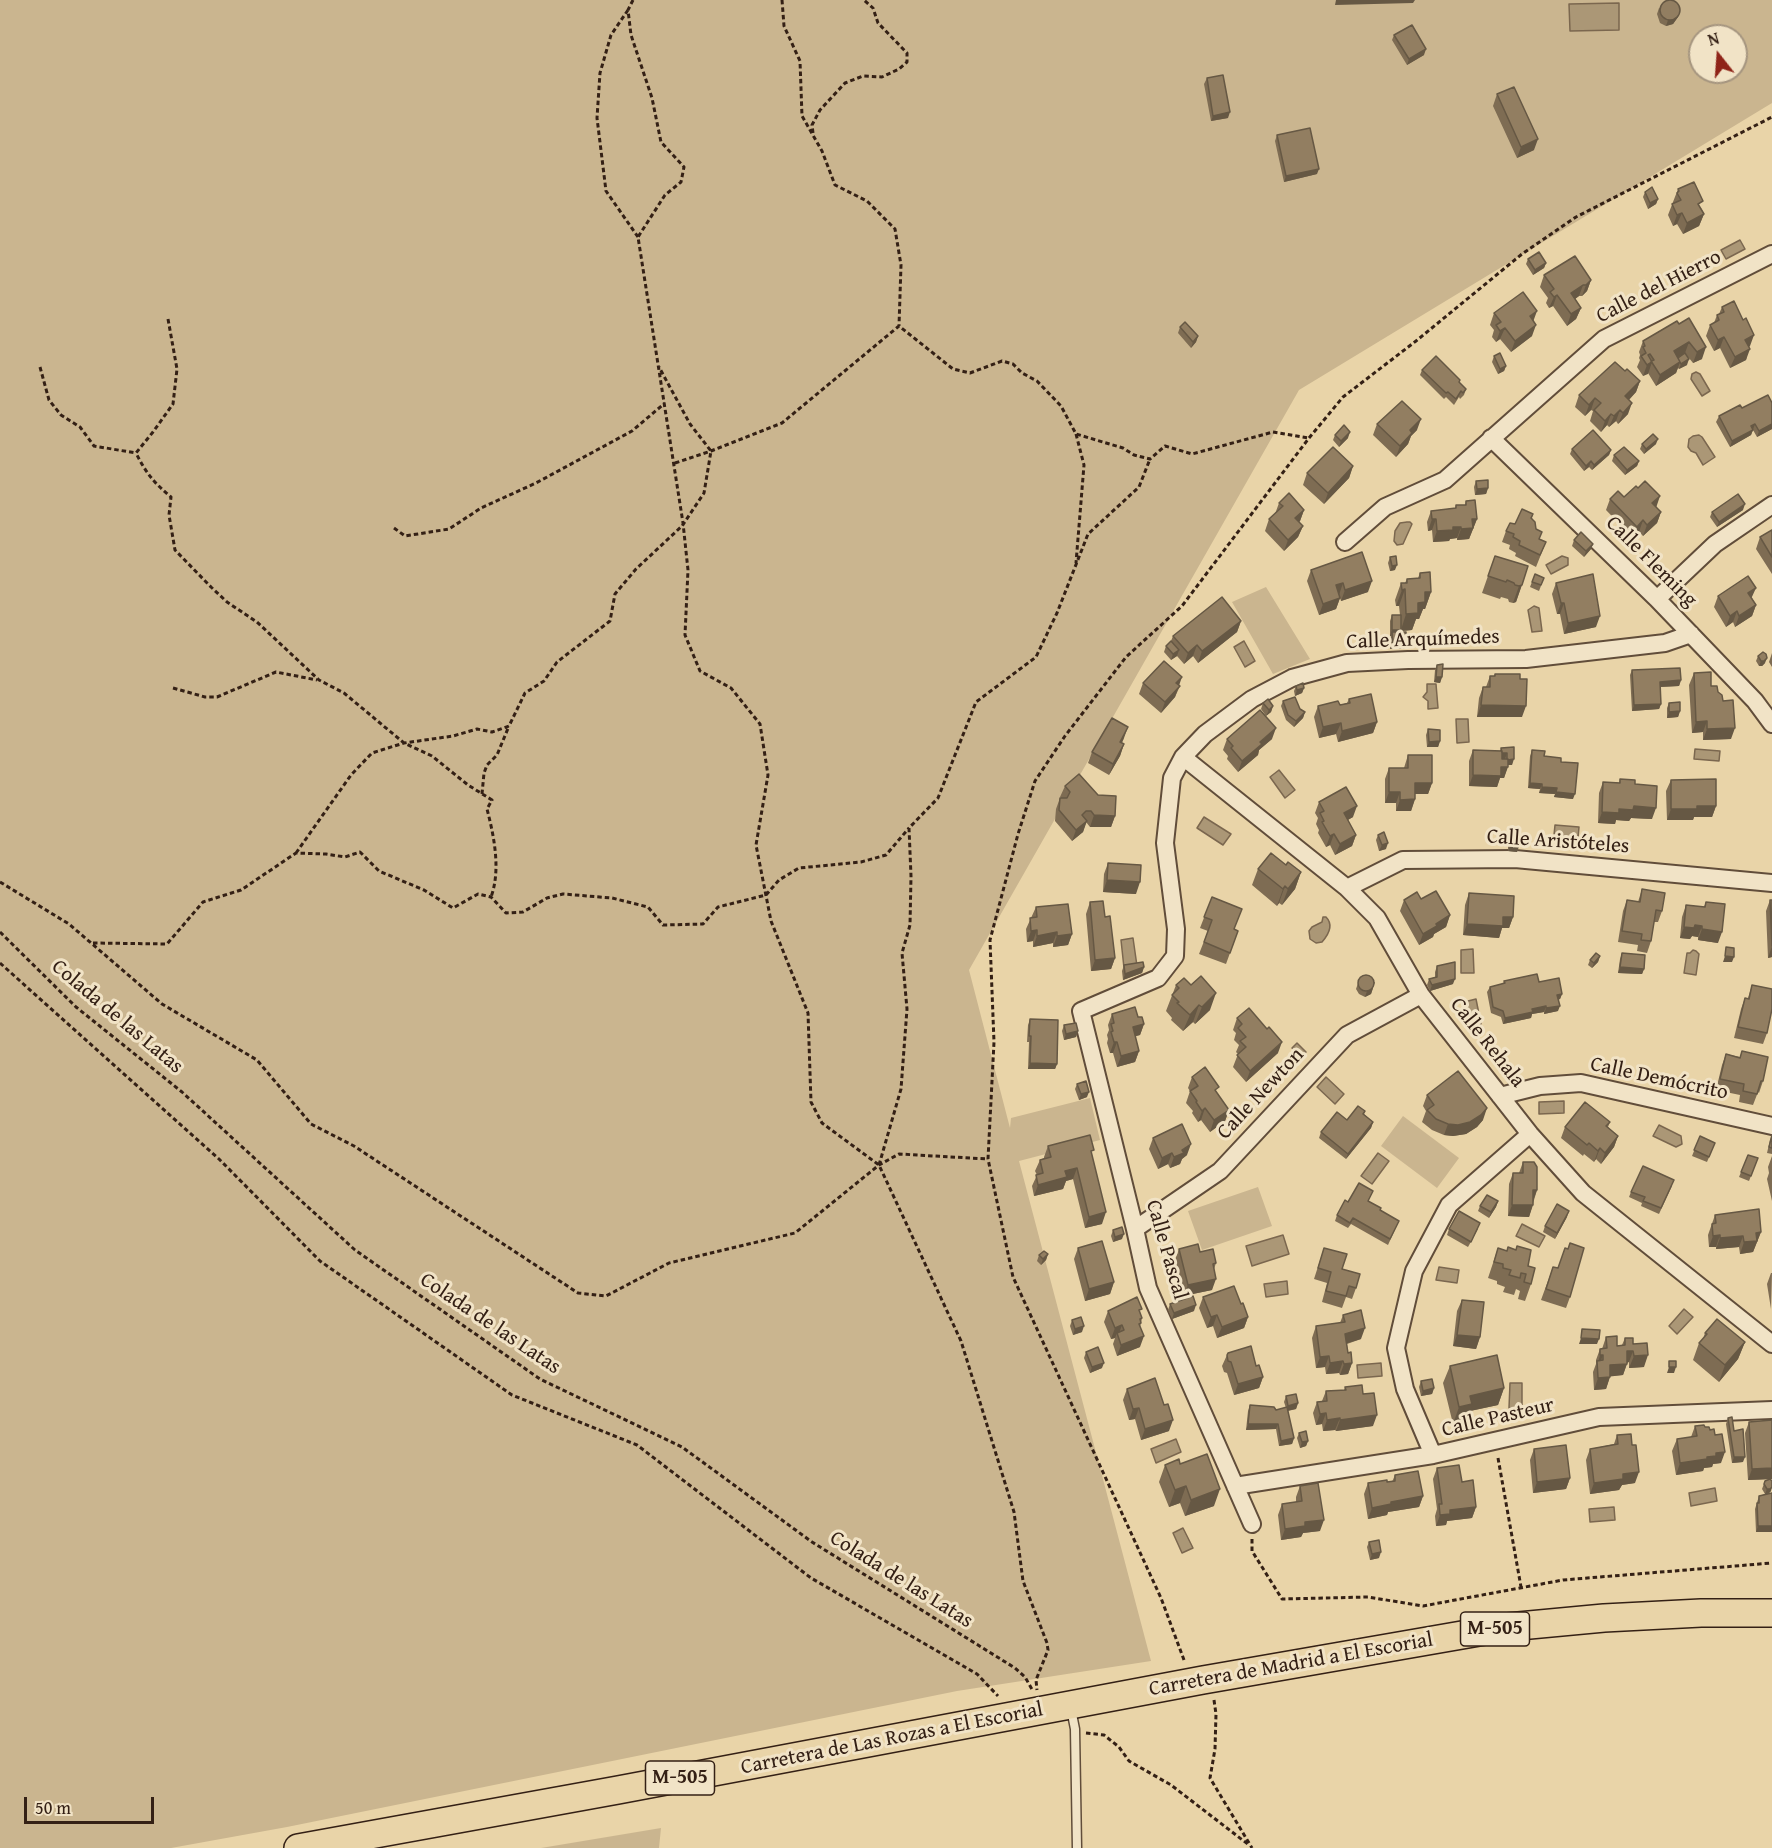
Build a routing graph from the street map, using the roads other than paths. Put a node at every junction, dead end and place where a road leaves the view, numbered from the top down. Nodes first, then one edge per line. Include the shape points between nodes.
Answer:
1 (1772, 254) edge
2 (1491, 438) junction
3 (1772, 505) edge
4 (1345, 542) dead end
5 (1657, 599) junction
6 (1691, 634) junction
7 (1772, 724) edge
8 (1183, 757) junction
9 (1772, 883) edge
10 (1347, 888) junction
11 (1421, 995) junction
12 (1500, 1096) junction
13 (1772, 1126) edge
14 (1530, 1134) junction
15 (1136, 1229) junction
16 (1772, 1344) edge
17 (1772, 1410) edge
18 (1433, 1455) junction
19 (1235, 1486) junction
20 (1252, 1524) road end
21 (1768, 1605) edge
22 (1061, 1710) junction
23 (298, 1848) edge
24 (1077, 1848) edge

1 - 2 street, Calle del Hierro via 1604,339
2 - 4 street, Calle del Hierro via 1445,480 1384,507
2 - 5 street, Calle Fleming
3 - 5 street via 1715,544
5 - 6 street, Calle Fleming
6 - 7 street, Calle Fleming
6 - 8 street, Calle Arquímedes via 1665,643 1526,659 1347,663 1292,678 1252,699 1205,734
8 - 10 street, Calle Rehala
8 - 15 street, Calle Pascal via 1172,778 1165,843 1176,929 1175,956 1158,978 1081,1011
9 - 10 street, Calle Aristóteles via 1515,859 1403,860
10 - 11 street, Calle Rehala via 1377,918
11 - 12 street, Calle Rehala
11 - 15 street, Calle Newton via 1347,1035 1220,1171
12 - 13 street, Calle Demócrito via 1540,1086 1581,1083
12 - 14 street, Calle Rehala
14 - 16 street, Calle Rehala via 1583,1193
14 - 18 street via 1449,1205 1414,1271 1396,1348 1404,1389
15 - 19 street, Calle Pascal via 1148,1288
17 - 18 street, Calle Pasteur via 1599,1417
18 - 19 street, Calle Pasteur
19 - 20 street, Calle Pascal
21 - 22 highway, Carretera de Madrid a El Escorial / M-505 via 1508,1627 1203,1680
22 - 23 highway, Carretera de Las Rozas a El Escorial / M-505
22 - 24 lane

